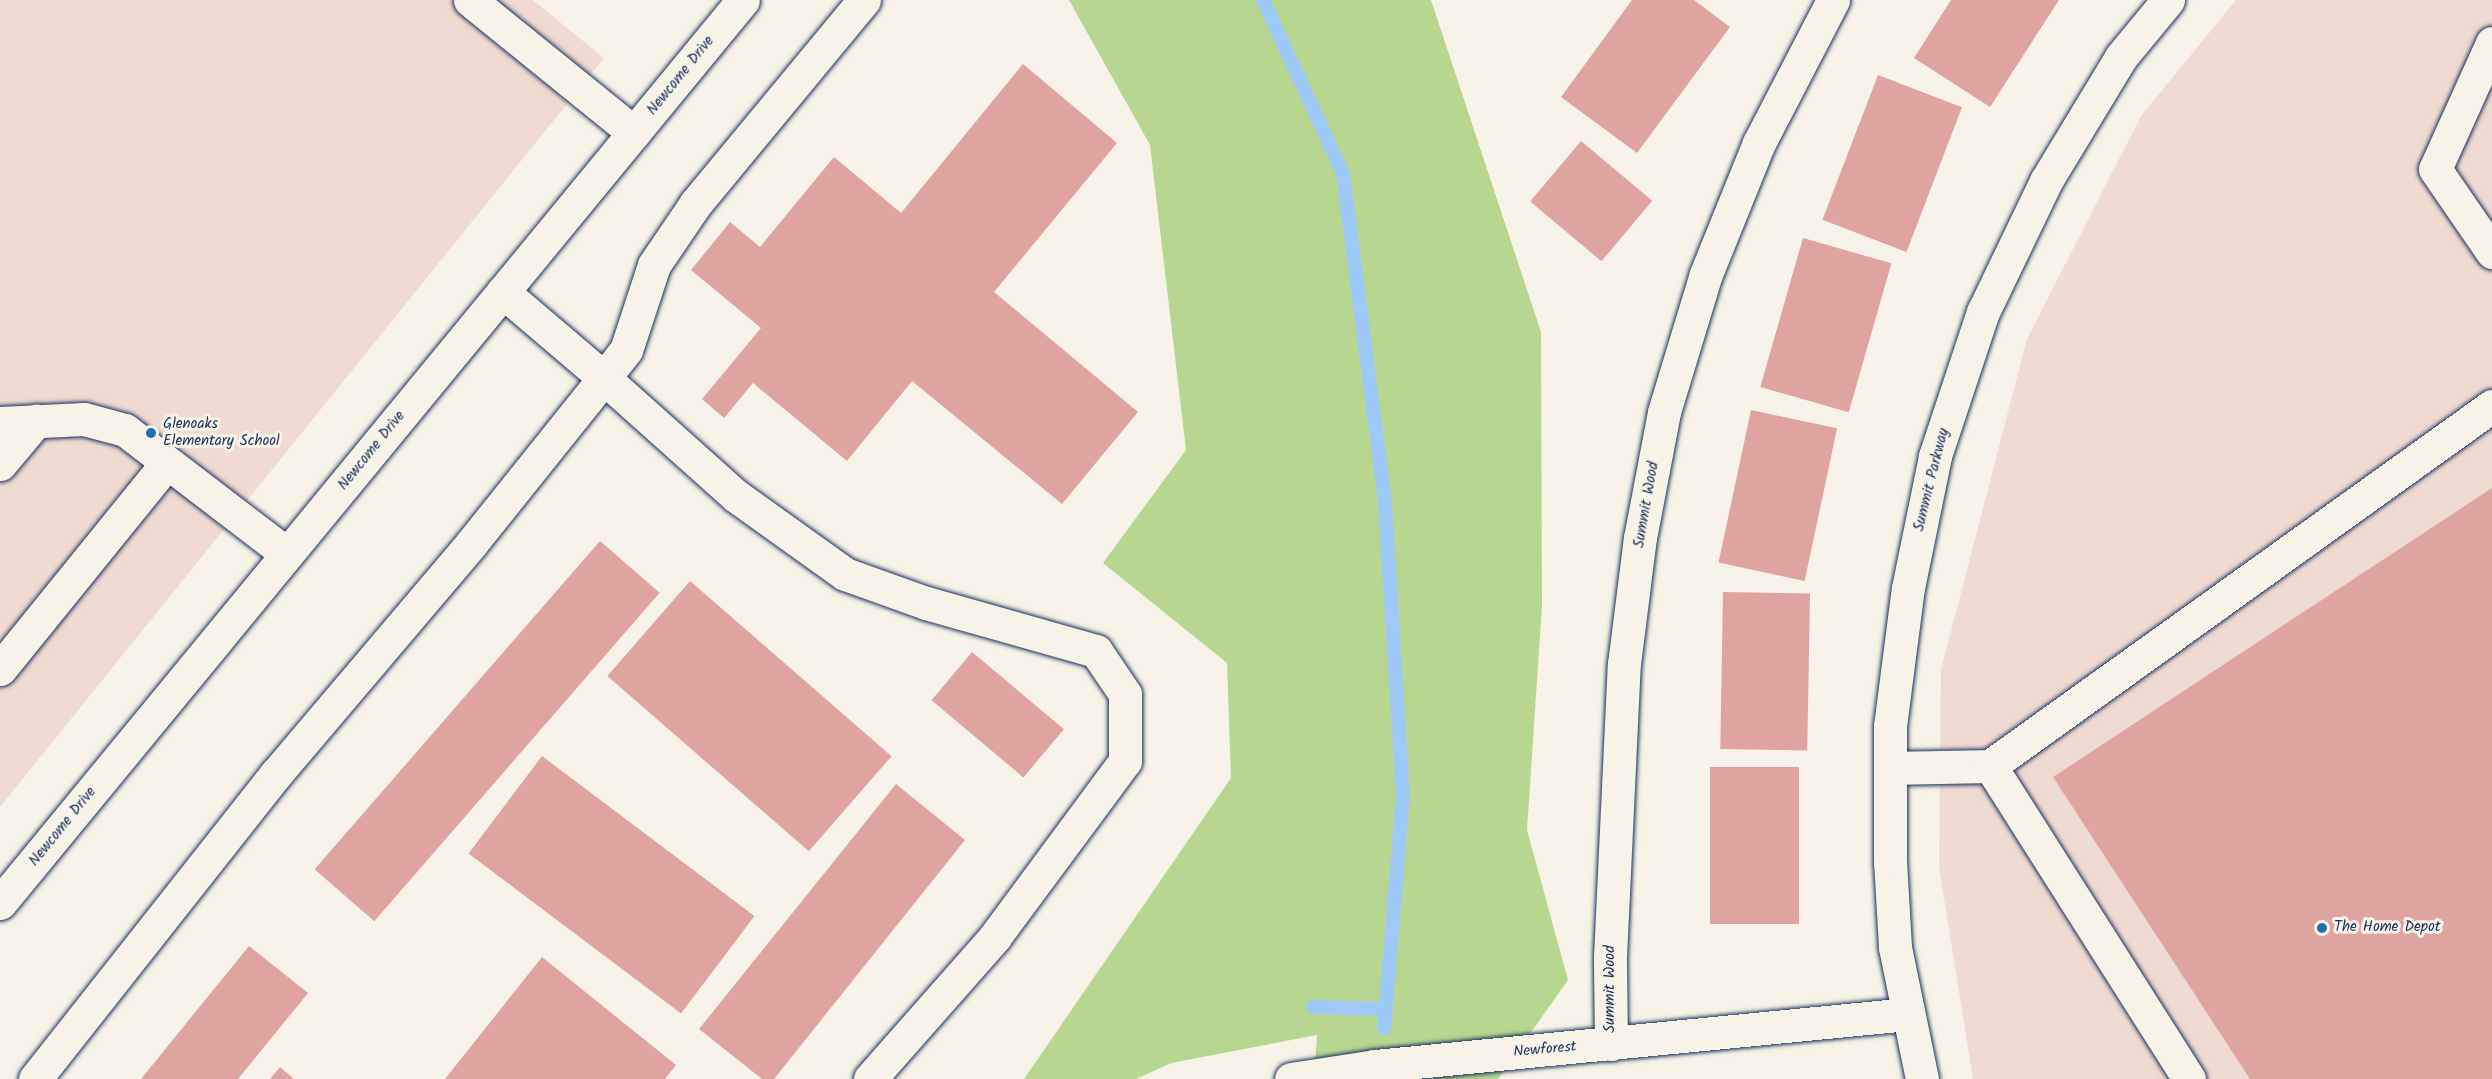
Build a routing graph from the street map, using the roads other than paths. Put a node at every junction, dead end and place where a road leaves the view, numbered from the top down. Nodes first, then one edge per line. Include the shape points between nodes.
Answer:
1 (470, 0) edge
2 (743, 0) edge
3 (864, 0) edge
4 (1833, 0) edge
5 (2168, 0) edge
6 (2492, 43) edge
7 (634, 133) junction
8 (2492, 252) edge
9 (503, 292) junction
10 (604, 378) junction
11 (2492, 406) edge
12 (37, 420) junction
13 (0, 423) edge
14 (167, 463) junction
15 (0, 464) edge
16 (287, 554) junction
17 (0, 669) edge
18 (1990, 766) junction
19 (1890, 768) junction
20 (0, 903) edge
21 (1908, 1014) junction
22 (1611, 1044) junction
23 (35, 1079) edge
24 (870, 1079) edge
25 (1291, 1079) edge
26 (1922, 1079) edge
27 (2189, 1079) edge

1 - 7 street
2 - 7 street, Newcome Drive
3 - 10 street via 696,203 654,265 626,350
4 - 22 street, Summit Wood via 1759,143 1706,274 1664,412 1640,538 1624,664 1610,957
5 - 19 street, Summit Parkway via 2121,57 2046,181 1983,312 1935,456 1908,588 1890,726
6 - 8 street via 2435,169
7 - 9 street, Newcome Drive
9 - 10 street
9 - 16 street, Newcome Drive
10 - 23 street via 471,544 276,774
10 - 24 street via 736,496 845,574 926,603 1096,651 1125,694 1125,761 995,937
11 - 18 street
12 - 13 street
12 - 14 street via 84,419 125,430
12 - 15 street
14 - 16 street
14 - 17 street
16 - 20 street, Newcome Drive
18 - 19 street
18 - 27 street
19 - 21 street, Summit Parkway via 1895,947
21 - 22 street, Newforest
21 - 26 street, Summit Parkway
22 - 25 street, Newforest via 1375,1066

